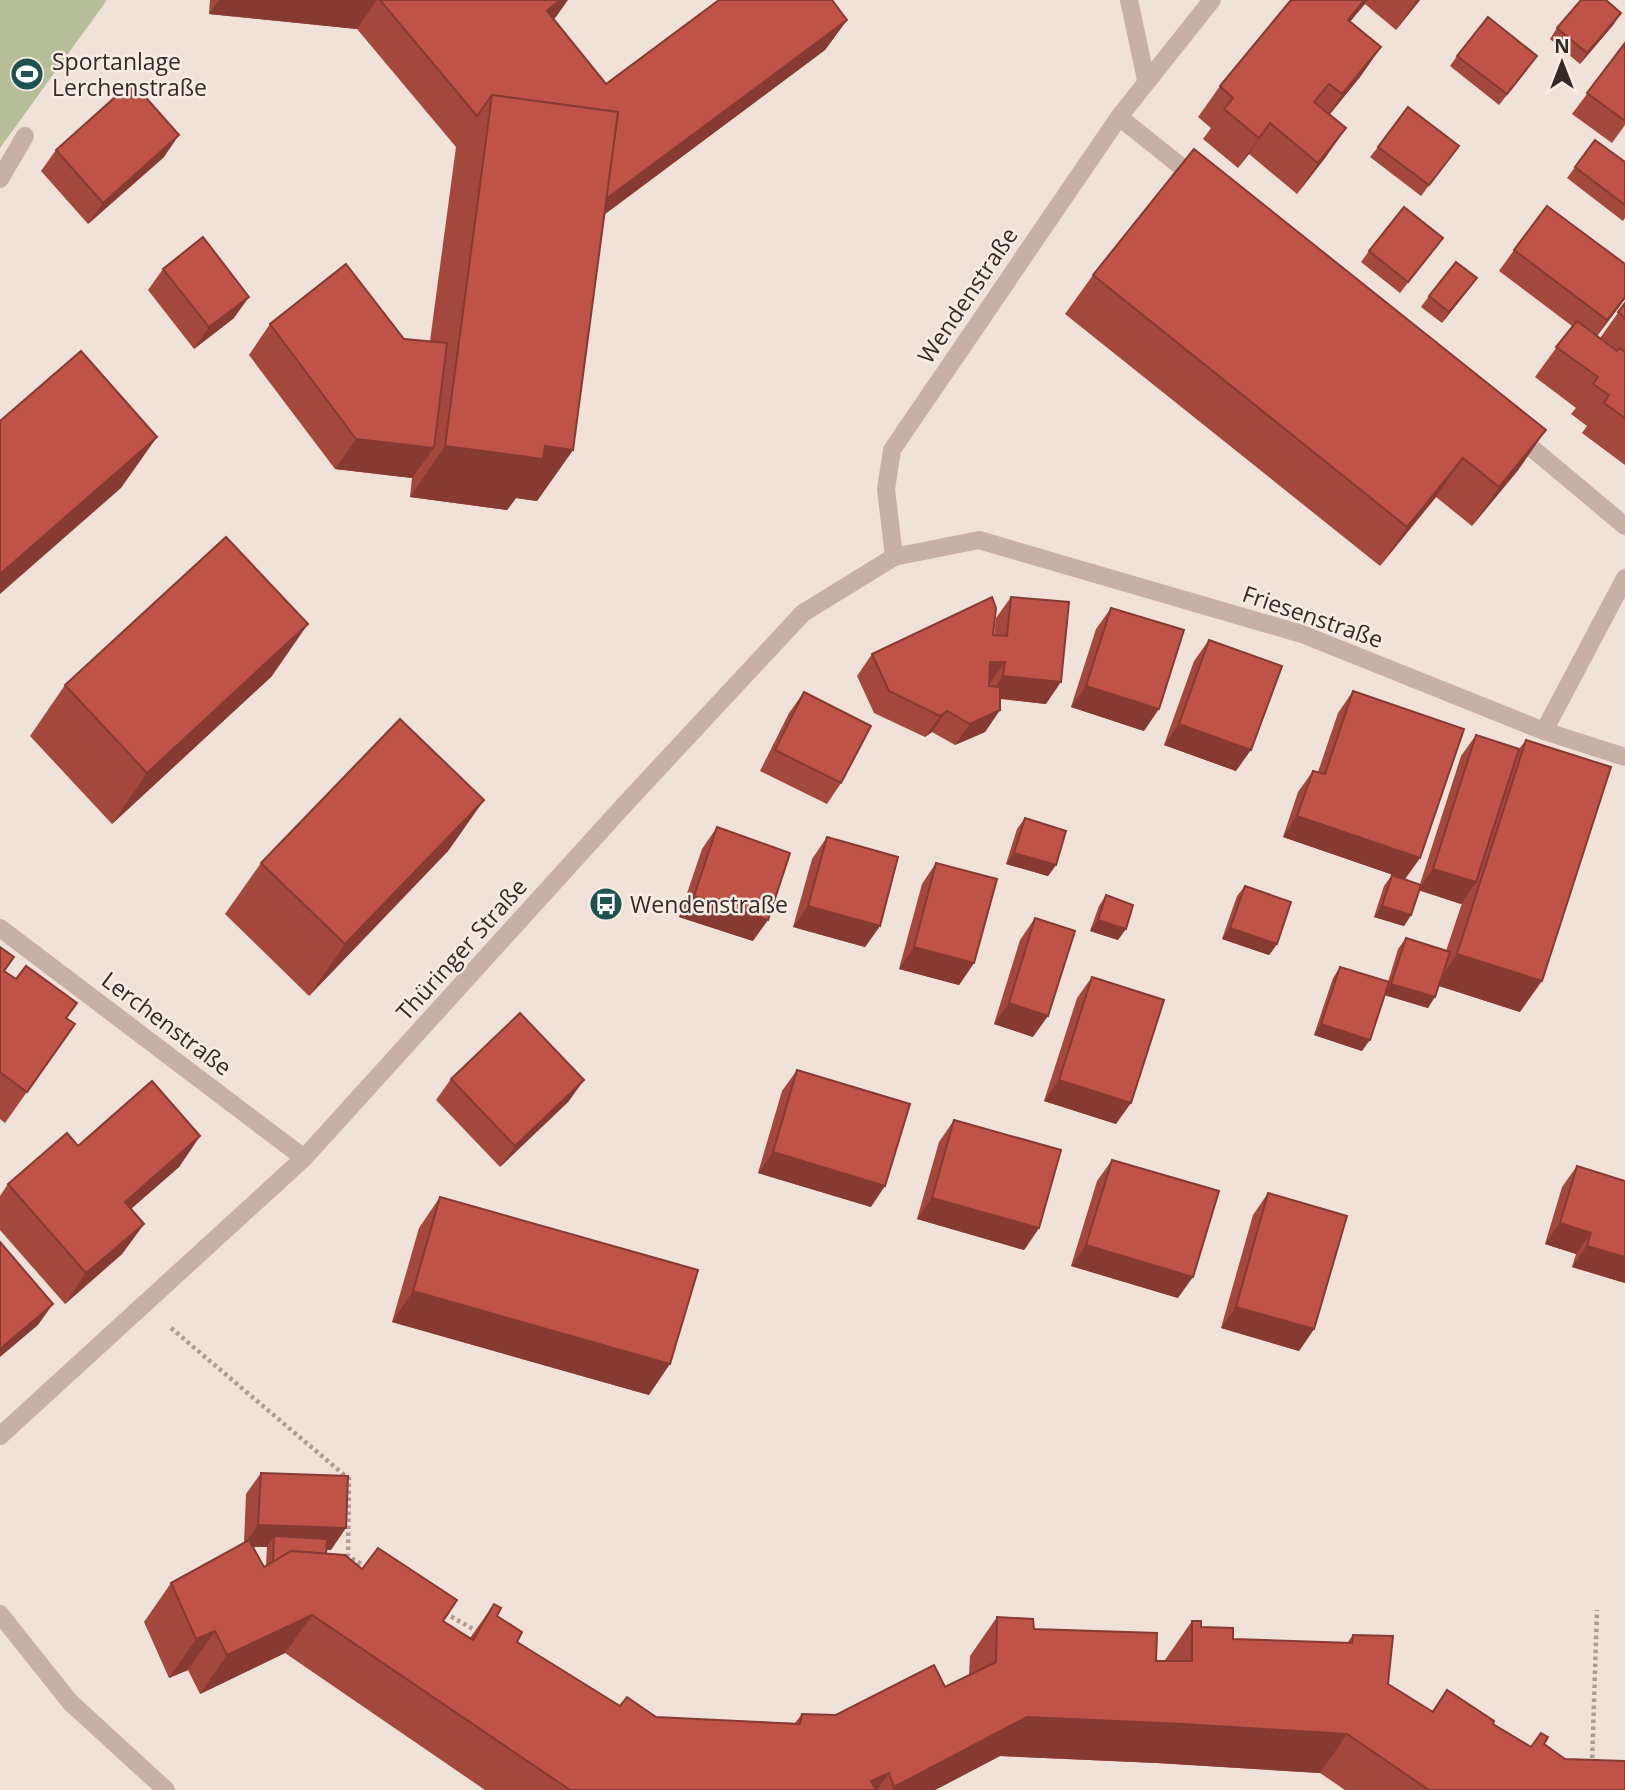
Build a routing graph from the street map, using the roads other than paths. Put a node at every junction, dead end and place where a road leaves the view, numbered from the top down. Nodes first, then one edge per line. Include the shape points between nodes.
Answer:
1 (1129, 0) edge
2 (1212, 0) edge
3 (1146, 80) junction
4 (1119, 117) junction
5 (25, 136) dead end
6 (0, 179) edge
7 (1214, 192) edge
8 (1497, 420) edge
9 (1625, 526) edge
10 (979, 540) joint
11 (894, 557) junction
12 (1625, 578) edge
13 (1544, 731) junction
14 (1625, 757) edge
15 (0, 928) edge
16 (304, 1158) junction
17 (0, 1436) edge
18 (0, 1614) edge
19 (166, 1790) edge

1 - 3 street
2 - 3 street, Wendenstraße
3 - 4 street, Wendenstraße
4 - 7 street
4 - 11 street, Wendenstraße via 892,450 886,489
5 - 6 street
8 - 9 street
10 - 11 street, Thüringer Straße
10 - 13 street, Friesenstraße via 1302,634
11 - 16 street, Thüringer Straße via 803,614
12 - 13 street
13 - 14 street, Friesenstraße
15 - 16 street, Lerchenstraße
16 - 17 street, Thüringer Straße
18 - 19 street via 70,1702

